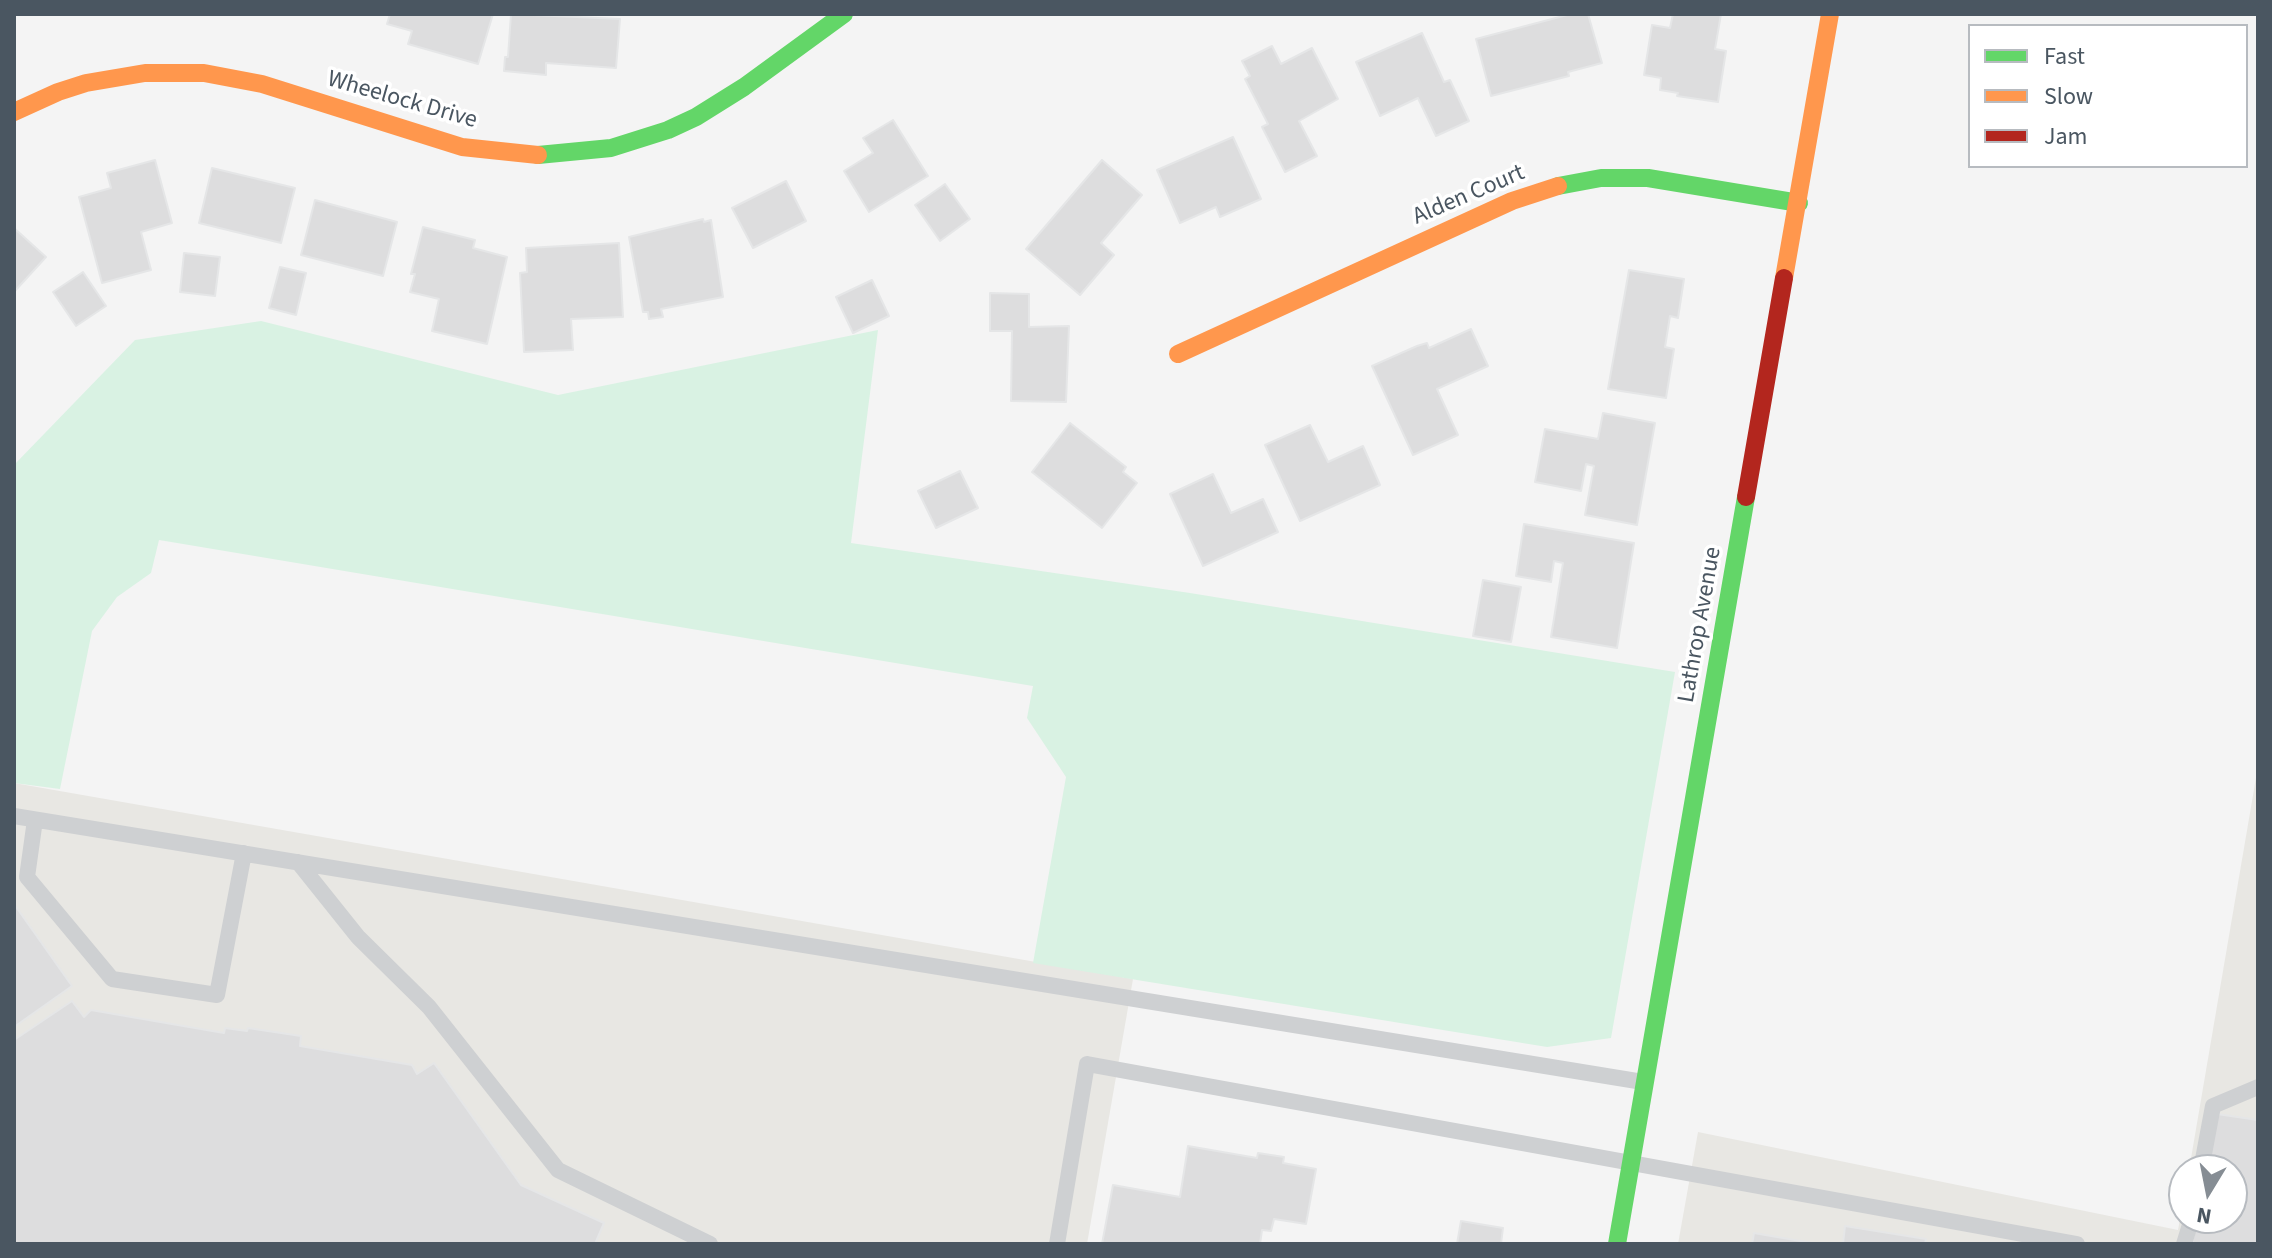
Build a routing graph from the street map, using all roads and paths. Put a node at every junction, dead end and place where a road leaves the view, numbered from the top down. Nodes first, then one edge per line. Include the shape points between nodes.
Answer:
1 (844, 14) edge
2 (1830, 14) edge
3 (14, 112) edge
4 (1799, 203) junction
5 (1178, 354) dead end
6 (14, 816) edge
7 (35, 820) junction
8 (244, 853) junction
9 (298, 862) junction
10 (1645, 1083) junction
11 (2258, 1087) edge
12 (2204, 1154) edge
13 (1631, 1164) junction
14 (710, 1244) edge
15 (1057, 1244) edge
16 (1617, 1244) edge
17 (2077, 1244) edge

1 - 3 street, Wheelock Drive via 696,117 611,148 552,155 462,147 262,84 204,73 145,73 86,83
2 - 4 street, Lathrop Avenue
4 - 5 street, Alden Court via 1648,178 1601,178 1554,187 1512,201
4 - 10 street, Lathrop Avenue
6 - 7 lane
7 - 8 lane
7 - 8 lane via 27,877 112,979 217,995
8 - 9 lane
9 - 10 lane
9 - 14 lane via 358,937 429,1007 558,1170
10 - 13 street, Lathrop Avenue
11 - 12 lane via 2213,1106
13 - 15 lane via 1087,1064
13 - 16 street, Lathrop Avenue
13 - 17 lane

